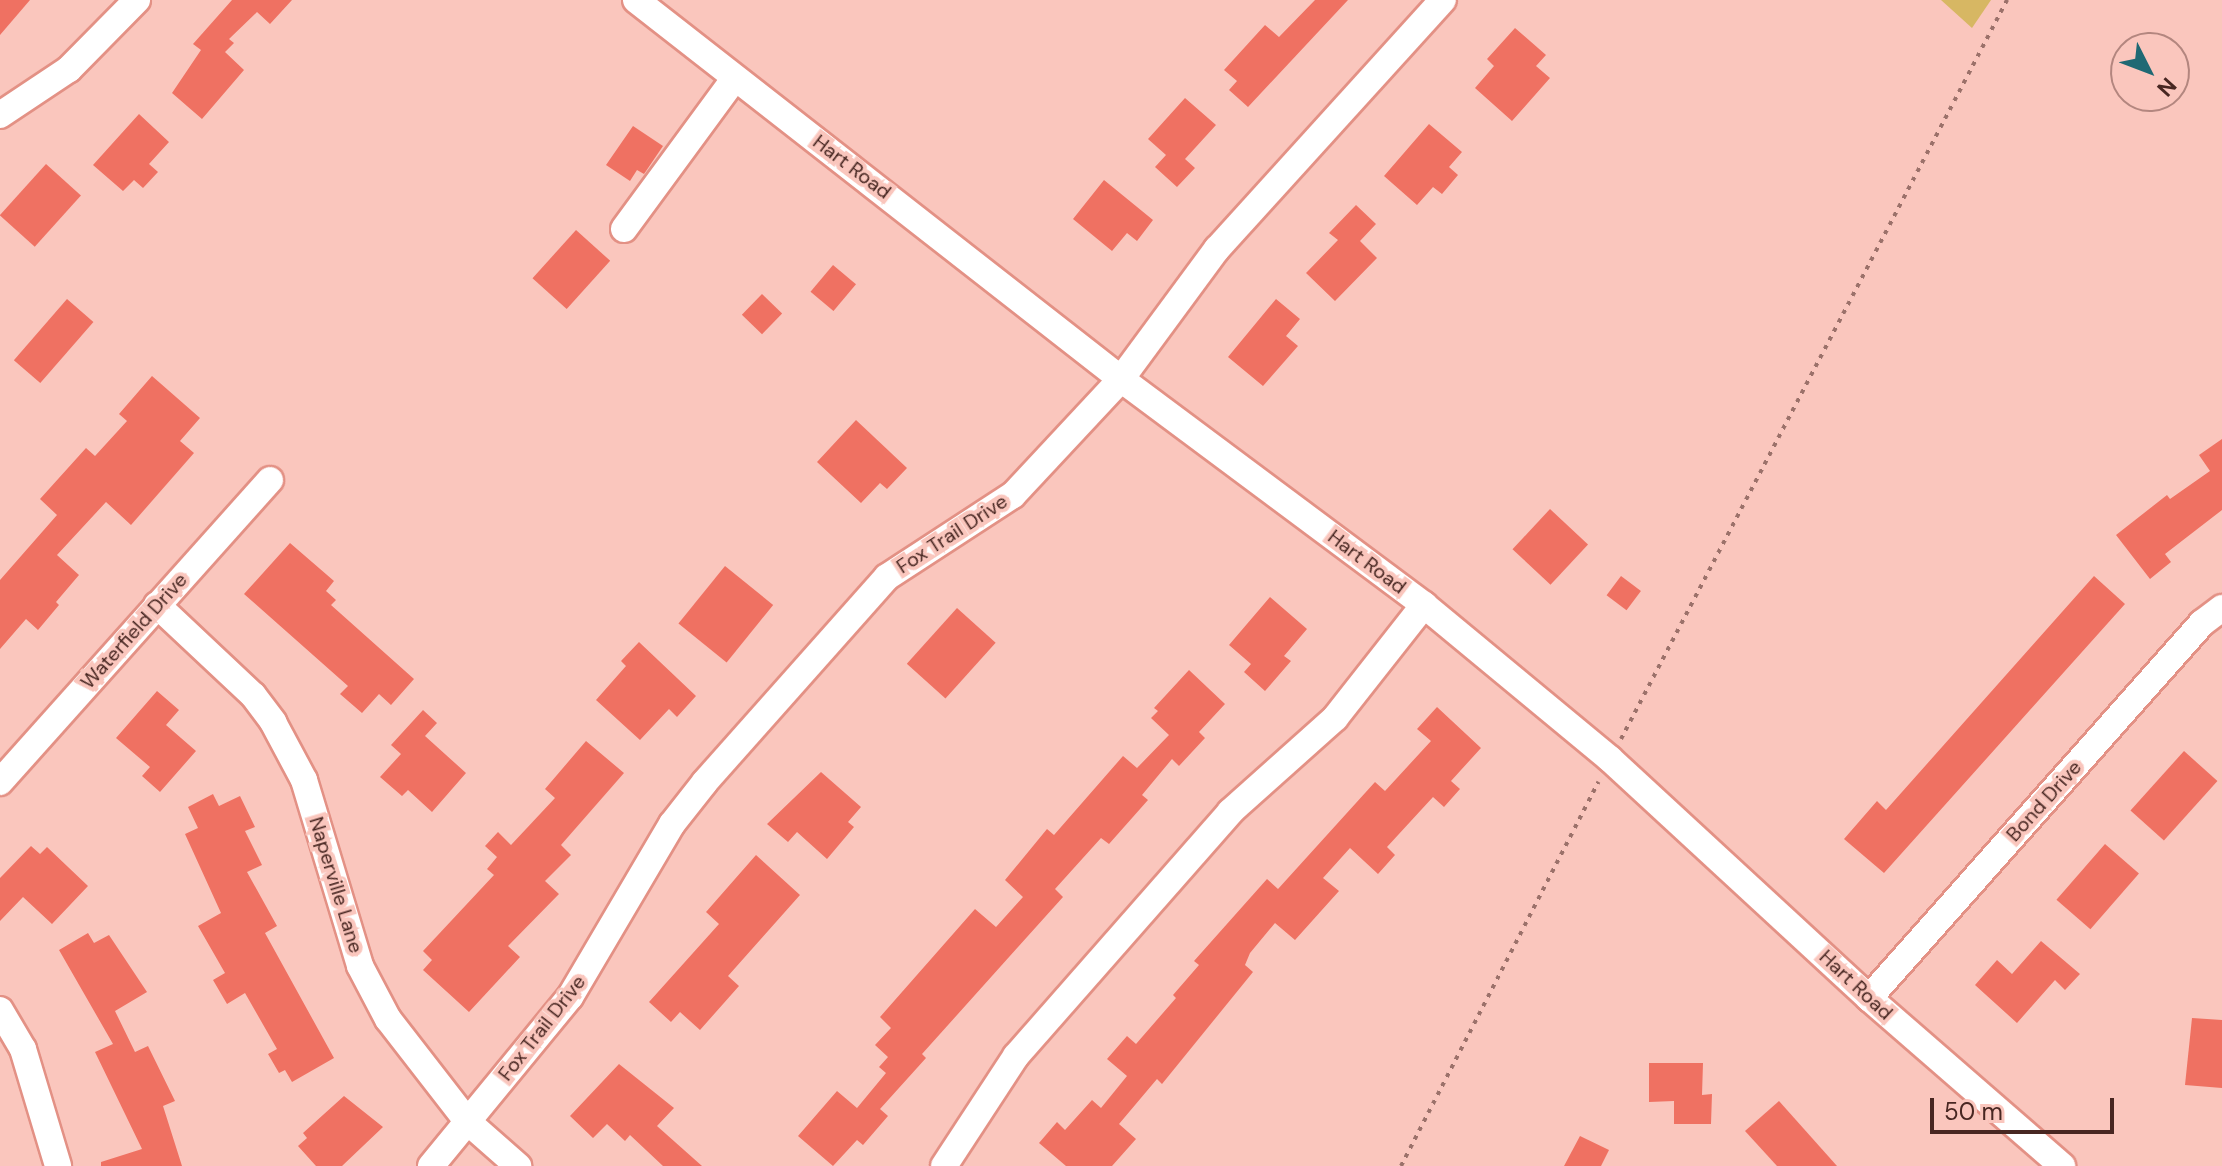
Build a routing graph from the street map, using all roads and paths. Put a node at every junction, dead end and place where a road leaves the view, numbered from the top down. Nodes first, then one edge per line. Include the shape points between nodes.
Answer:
1 (137, 0) edge
2 (636, 0) edge
3 (1443, 0) edge
4 (2005, 1) edge
5 (735, 78) junction
6 (0, 115) edge
7 (624, 229) dead end
8 (1121, 379) junction
9 (270, 480) dead end
10 (157, 605) junction
11 (1424, 605) junction
12 (2222, 608) edge
13 (1610, 759) junction
14 (0, 782) edge
15 (1869, 998) junction
16 (0, 1010) edge
17 (468, 1122) junction
18 (58, 1166) edge
19 (431, 1166) edge
20 (518, 1166) edge
21 (944, 1166) edge
22 (1401, 1166) edge
23 (2062, 1166) edge

1 - 6 street via 69,69
2 - 5 street, Hart Road
3 - 8 street, Fox Trail Drive via 1217,249
4 - 13 path
5 - 7 street
5 - 8 street, Hart Road
8 - 11 street, Hart Road
8 - 17 street, Fox Trail Drive via 1013,495 887,577 705,782 672,824 570,997
9 - 10 street, Waterfield Drive
10 - 14 street, Waterfield Drive
10 - 17 street, Naperville Lane via 253,695 273,722 304,780 360,966 388,1019
11 - 13 street, Hart Road
11 - 21 street via 1335,718 1230,812 1016,1056 979,1104
12 - 15 street, Bond Drive via 2202,623
13 - 15 street, Hart Road
13 - 22 path
15 - 23 street, Hart Road
16 - 18 street via 23,1049
17 - 19 street, Fox Trail Drive
17 - 20 street, Naperville Lane

